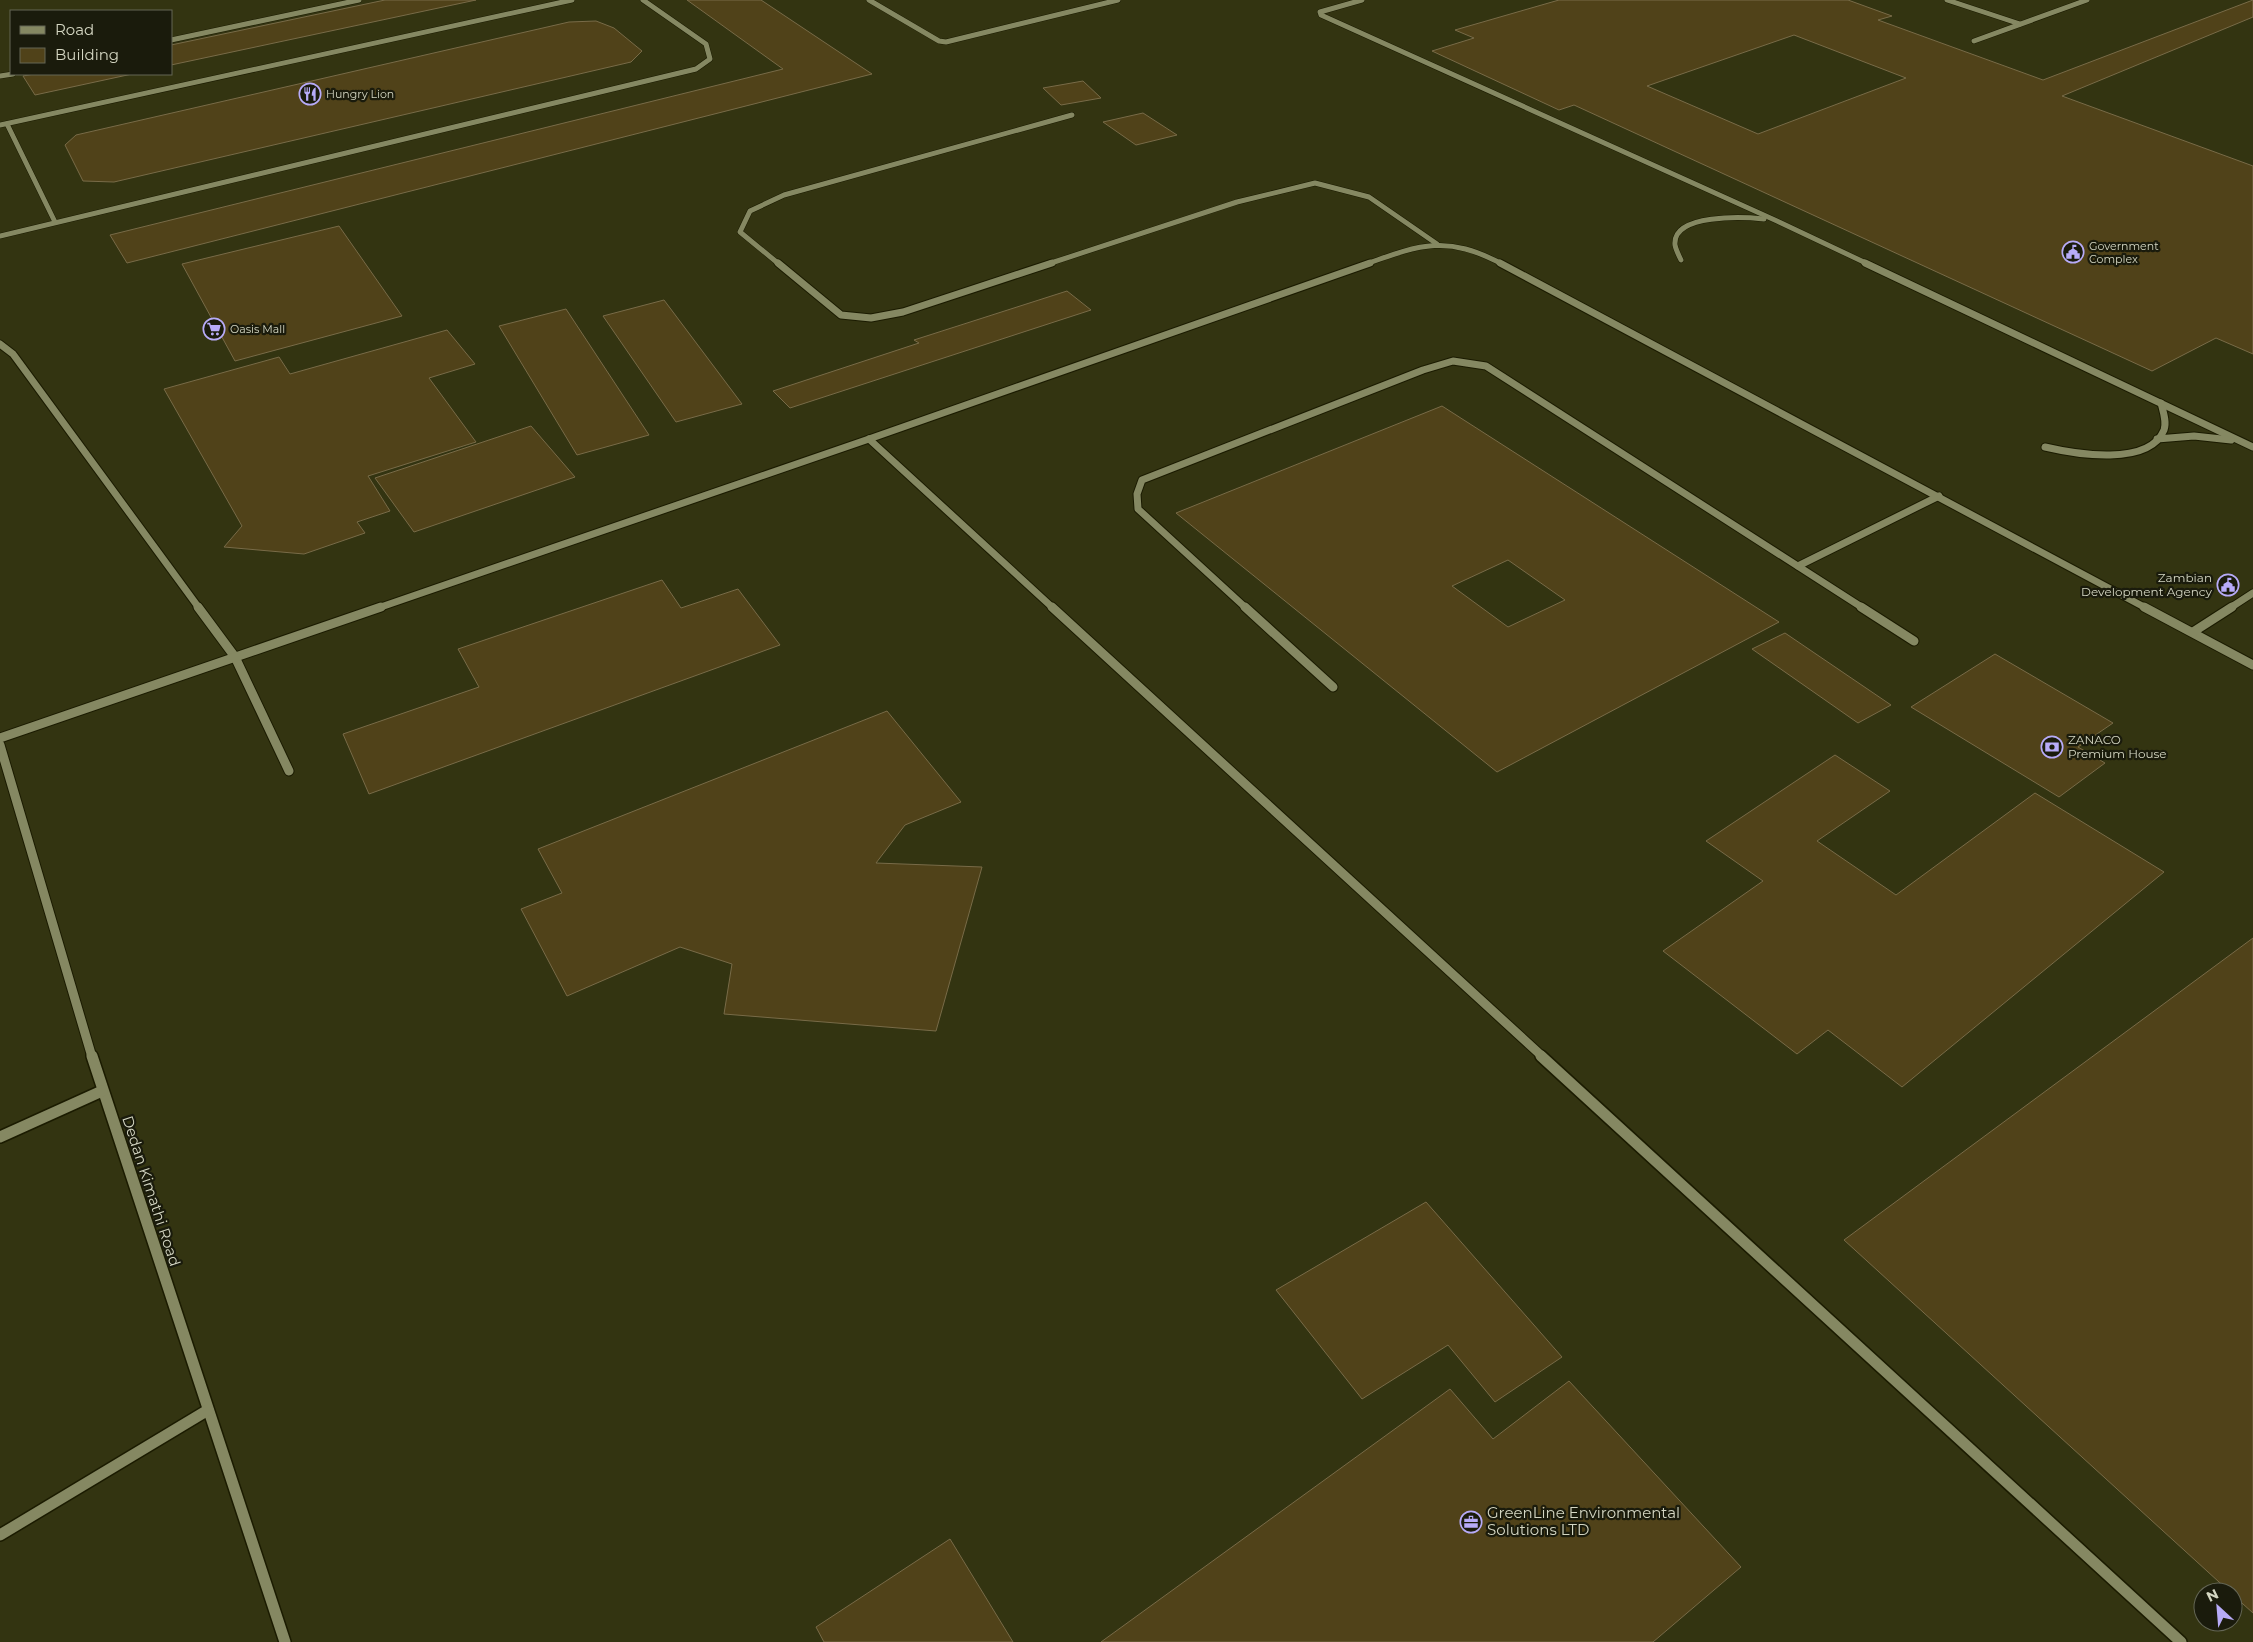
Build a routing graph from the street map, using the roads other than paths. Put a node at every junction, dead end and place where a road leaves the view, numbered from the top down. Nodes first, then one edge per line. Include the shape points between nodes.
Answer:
1 (359, 0) edge
2 (572, 0) edge
3 (643, 0) edge
4 (869, 0) edge
5 (1118, 0) edge
6 (1362, 0) edge
7 (1947, 0) edge
8 (2083, 0) edge
9 (2020, 24) junction
10 (172, 40) edge
11 (1974, 41) dead end
12 (1072, 115) dead end
13 (3, 124) edge
14 (1777, 221) junction
15 (55, 222) junction
16 (0, 236) edge
17 (1437, 244) junction
18 (1681, 260) dead end
19 (0, 344) edge
20 (2161, 403) junction
21 (869, 439) junction
22 (2157, 440) junction
23 (2242, 441) junction
24 (2044, 447) dead end
25 (2253, 447) edge
26 (1939, 496) junction
27 (1798, 566) junction
28 (2253, 593) edge
29 (2192, 632) junction
30 (1914, 641) dead end
31 (235, 656) junction
32 (2253, 665) edge
33 (1333, 687) dead end
34 (0, 738) edge
35 (0, 745) edge
36 (289, 771) dead end
37 (102, 1091) junction
38 (0, 1137) edge
39 (208, 1410) junction
40 (0, 1535) edge
41 (285, 1642) edge
42 (2181, 1642) edge

1 - 10 street
2 - 13 street
3 - 15 street via 706,44 710,60 696,69
4 - 5 street via 946,42
6 - 14 street via 1320,12
7 - 9 street
8 - 9 street
9 - 11 street
12 - 17 street via 784,195 750,211 740,232 841,315 871,318 903,312 1237,202 1316,183 1369,197
13 - 15 street
14 - 18 street via 1734,217 1697,222 1686,227 1674,242
14 - 20 street
15 - 16 street
17 - 21 street via 1406,250
17 - 26 street via 1467,247 1483,254
19 - 31 street via 12,354
20 - 22 street via 2165,429
20 - 23 street
21 - 31 street
21 - 42 street
22 - 23 street via 2194,436
22 - 24 street via 2144,448 2096,456
23 - 25 street
26 - 27 street
26 - 29 street
27 - 30 street
27 - 33 street via 1486,366 1453,361 1142,480 1137,494 1138,509
28 - 29 street
29 - 32 street
31 - 34 street
31 - 36 street
35 - 37 street, Dedan Kimathi Road
37 - 38 street
37 - 39 street, Dedan Kimathi Road
39 - 40 street
39 - 41 street, Dedan Kimathi Road

